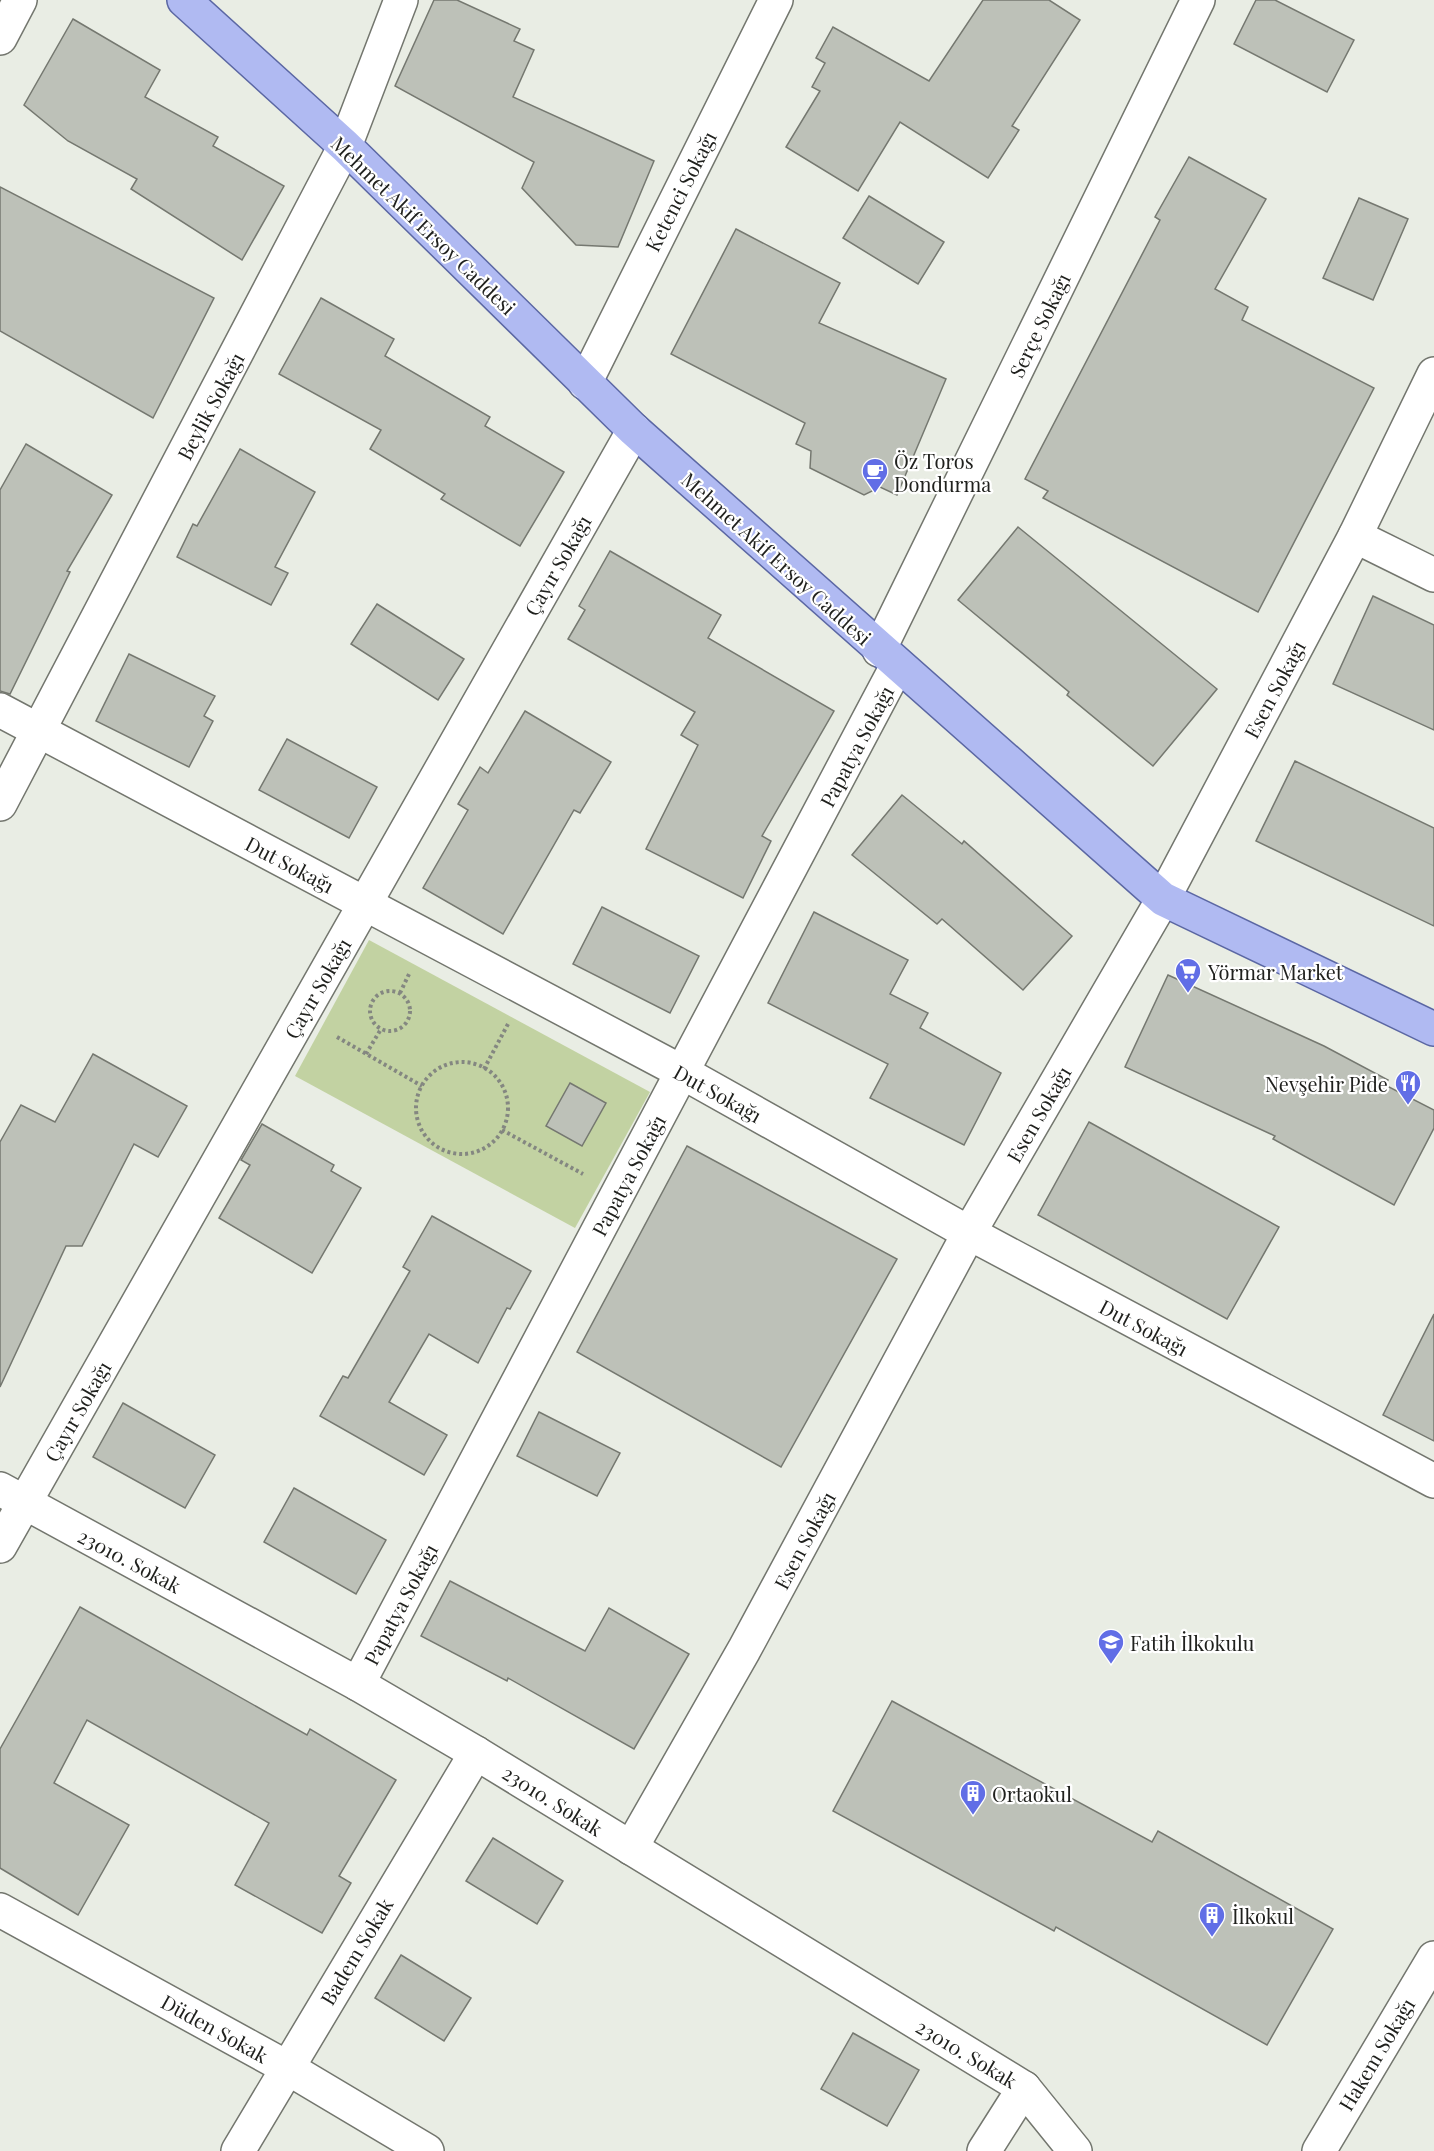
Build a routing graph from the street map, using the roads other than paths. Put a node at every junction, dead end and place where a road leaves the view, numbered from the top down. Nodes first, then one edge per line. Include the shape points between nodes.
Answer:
1 (20, 0) edge
2 (184, 0) edge
3 (400, 0) edge
4 (776, 0) edge
5 (1198, 0) edge
6 (0, 38) edge
7 (345, 146) junction
8 (1434, 374) edge
9 (585, 383) junction
10 (634, 430) junction
11 (1355, 536) junction
12 (1434, 575) edge
13 (888, 658) junction
14 (0, 710) edge
15 (39, 732) junction
16 (0, 804) edge
17 (1163, 899) junction
18 (365, 903) junction
19 (1434, 1029) edge
20 (682, 1072) junction
21 (969, 1233) junction
22 (1434, 1481) edge
23 (12, 1496) edge
24 (0, 1546) edge
25 (358, 1684) junction
26 (476, 1753) junction
27 (631, 1848) junction
28 (0, 1910) edge
29 (1434, 1958) edge
30 (286, 2067) junction
31 (1024, 2088) junction
32 (238, 2151) edge
33 (427, 2151) edge
34 (984, 2151) edge
35 (1076, 2151) edge
36 (1319, 2151) edge

1 - 6 street
2 - 7 main road, Mehmet Akif Ersoy Caddesi
3 - 7 street, Beylik Sokağı
4 - 9 street, Ketenci Sokağı
5 - 13 street, Serçe Sokağı
7 - 9 main road, Mehmet Akif Ersoy Caddesi
7 - 15 street, Beylik Sokağı
8 - 11 street, Esen Sokağı
9 - 10 main road, Mehmet Akif Ersoy Caddesi
10 - 13 main road, Mehmet Akif Ersoy Caddesi
10 - 18 street, Çayır Sokağı
11 - 12 street
11 - 17 street, Esen Sokağı
13 - 17 main road, Mehmet Akif Ersoy Caddesi
13 - 20 street, Papatya Sokağı
14 - 15 street, Dut Sokağı
15 - 16 street, Beylik Sokağı
15 - 18 street, Dut Sokağı
17 - 19 main road, Mehmet Akif Ersoy Caddesi
17 - 21 street, Esen Sokağı
18 - 20 street, Dut Sokağı
18 - 23 street, Çayır Sokağı
20 - 21 street, Dut Sokağı
20 - 25 street, Papatya Sokağı
21 - 22 street, Dut Sokağı
21 - 27 street, Esen Sokağı via 744,1650
23 - 24 street, Çayır Sokağı
23 - 25 street, 23010. Sokak
25 - 26 street, 23010. Sokak
26 - 27 street, 23010. Sokak
26 - 30 street, Badem Sokak
27 - 31 street, 23010. Sokak
28 - 30 street, Düden Sokak
29 - 36 street, Hakem Sokağı
30 - 32 street, Badem Sokak
30 - 33 street, Düden Sokak
31 - 34 street
31 - 35 street, 23010. Sokak

